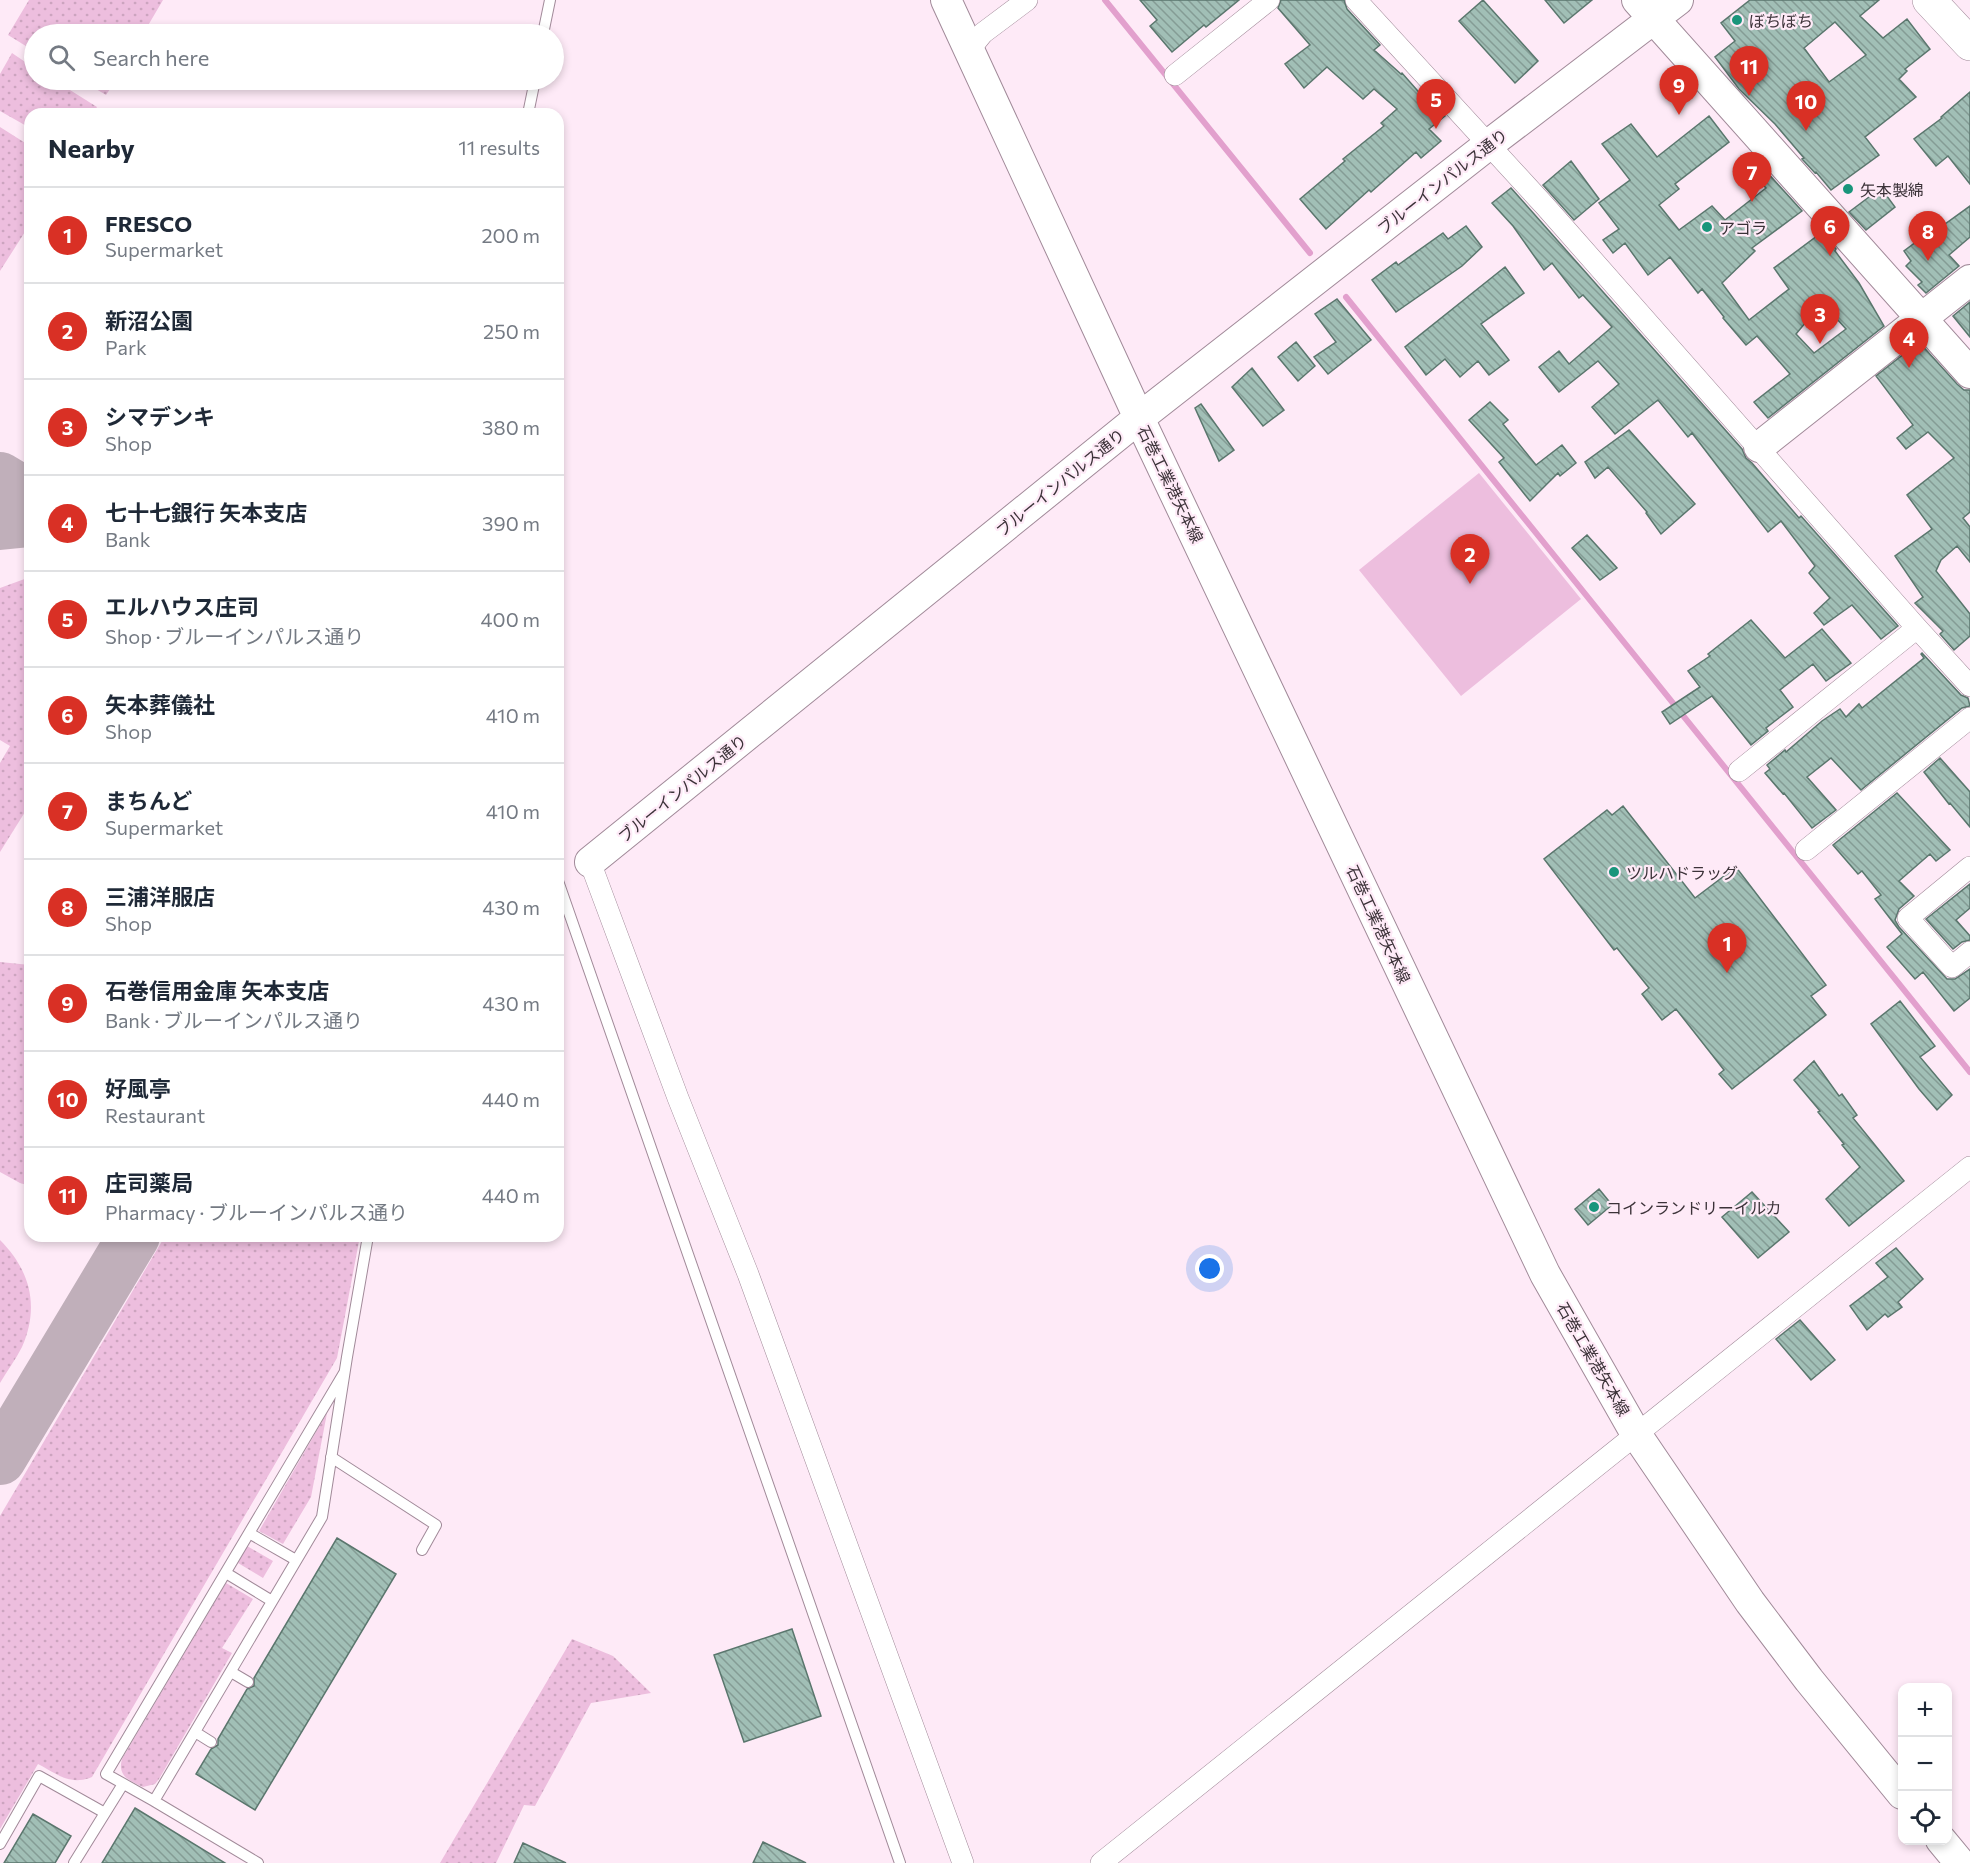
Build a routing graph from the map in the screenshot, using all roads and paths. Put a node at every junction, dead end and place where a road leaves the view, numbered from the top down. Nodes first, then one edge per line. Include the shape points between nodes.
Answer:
1 (549, 0) edge
2 (946, 0) edge
3 (1027, 0) edge
4 (1269, 0) edge
5 (1356, 0) edge
6 (1678, 0) edge
7 (1929, 0) edge
8 (1646, 10) edge
9 (545, 24) edge
10 (1963, 32) edge
11 (970, 49) junction
12 (1175, 75) dead end
13 (533, 90) edge
14 (529, 108) edge
15 (1488, 145) junction
16 (1970, 280) edge
17 (1920, 318) junction
18 (1970, 373) edge
19 (1139, 418) junction
20 (1758, 447) junction
21 (1917, 628) junction
22 (1970, 686) edge
23 (1970, 718) edge
24 (1739, 771) dead end
25 (1806, 850) dead end
26 (590, 862) joint
27 (1970, 867) edge
28 (564, 898) edge
29 (1970, 952) edge
30 (1970, 1167) edge
31 (367, 1242) edge
32 (344, 1373) junction
33 (1636, 1434) junction
34 (331, 1457) junction
35 (249, 1533) junction
36 (422, 1550) dead end
37 (296, 1560) junction
38 (226, 1573) junction
39 (272, 1601) junction
40 (231, 1672) junction
41 (248, 1682) dead end
42 (195, 1732) junction
43 (211, 1742) dead end
44 (123, 1784) junction
45 (1900, 1791) edge
46 (154, 1801) junction
47 (105, 1813) junction
48 (0, 1844) edge
49 (1945, 1845) edge
50 (74, 1863) edge
51 (258, 1863) edge
52 (900, 1863) edge
53 (963, 1863) edge
54 (1101, 1863) edge
55 (1960, 1863) edge

1 - 9 lane
2 - 11 street, 石巻工業港矢本線
3 - 11 street via 983,33
4 - 12 street
5 - 15 street
6 - 8 street, ブルーインパルス通り
7 - 10 highway
8 - 15 street, ブルーインパルス通り
8 - 17 street
11 - 19 street, 石巻工業港矢本線
13 - 14 lane
15 - 19 street, ブルーインパルス通り
15 - 20 street
16 - 17 street
17 - 18 street
17 - 20 street
19 - 26 street, ブルーインパルス通り
19 - 33 street, 石巻工業港矢本線 via 1545,1274
20 - 21 street
21 - 22 street
21 - 24 street
23 - 25 street
26 - 53 street via 748,1274
27 - 29 street via 1908,918 1952,967
28 - 52 lane
30 - 33 street
31 - 32 lane
32 - 34 lane
32 - 35 lane
33 - 45 street, 石巻工業港矢本線 via 1750,1602
33 - 54 street
34 - 36 lane via 436,1525
34 - 37 lane via 322,1516
35 - 37 lane
35 - 38 lane
37 - 39 lane
38 - 39 lane
38 - 44 lane via 106,1774
39 - 40 lane
40 - 41 lane
40 - 42 lane
42 - 43 lane
42 - 46 lane
44 - 46 lane
44 - 47 lane
46 - 51 lane
47 - 48 lane via 39,1776
47 - 50 lane
49 - 55 street

